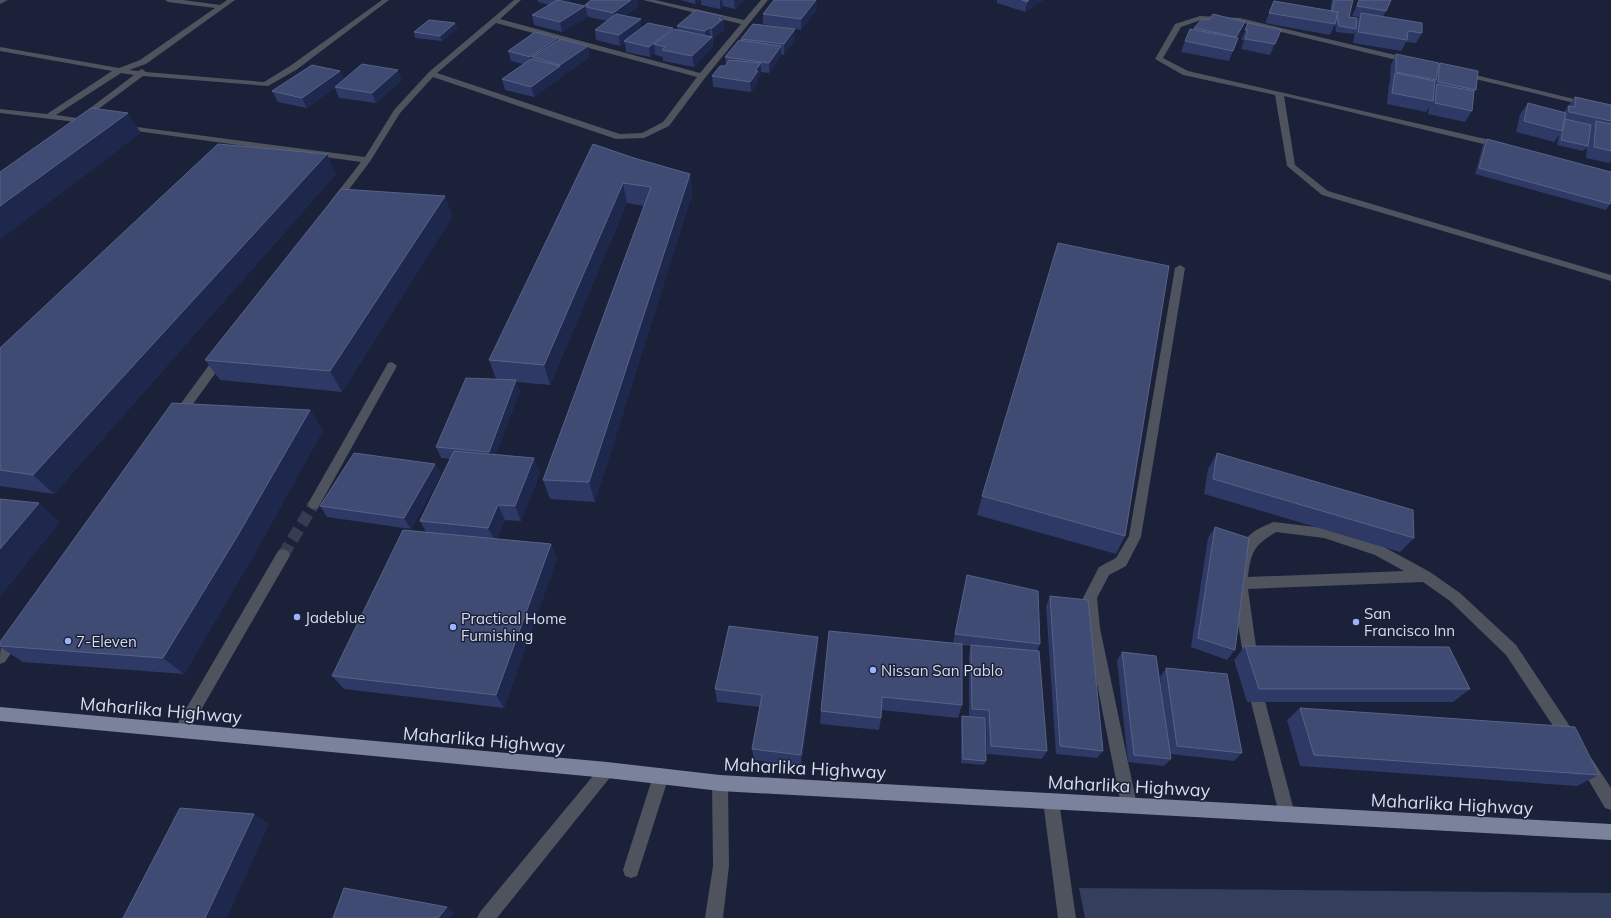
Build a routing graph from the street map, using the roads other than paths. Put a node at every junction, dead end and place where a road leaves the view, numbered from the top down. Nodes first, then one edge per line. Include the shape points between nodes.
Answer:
1 (5, 0) edge
2 (168, 0) edge
3 (232, 0) edge
4 (386, 0) edge
5 (518, 0) edge
6 (646, 0) edge
7 (765, 0) edge
8 (0, 2) edge
9 (220, 7) junction
10 (494, 20) junction
11 (746, 23) junction
12 (0, 49) edge
13 (142, 62) junction
14 (1418, 63) edge
15 (118, 71) junction
16 (1456, 72) edge
17 (141, 74) junction
18 (432, 74) junction
19 (702, 76) junction
20 (1279, 93) junction
21 (1611, 110) edge
22 (0, 111) edge
23 (48, 117) junction
24 (76, 121) junction
25 (1508, 147) edge
26 (367, 160) junction
27 (329, 211) edge
28 (1180, 268) dead end
29 (1611, 278) edge
30 (226, 351) edge
31 (392, 366) dead end
32 (169, 428) edge
33 (314, 504) tunnel mouth
34 (283, 555) tunnel mouth
35 (1425, 576) junction
36 (1242, 582) junction
37 (24, 625) edge
38 (0, 657) edge
39 (0, 714) edge
40 (181, 731) junction
41 (607, 770) junction
42 (661, 776) junction
43 (720, 783) junction
44 (1051, 801) junction
45 (1611, 802) edge
46 (1129, 805) junction
47 (1287, 814) junction
48 (1611, 832) edge
49 (632, 870) dead end
50 (486, 918) edge
51 (714, 918) edge
52 (1067, 918) edge

1 - 8 street
2 - 9 street
3 - 9 street
4 - 17 street via 293,68 265,84
5 - 10 street
6 - 11 street
7 - 11 street
9 - 13 street
10 - 18 street
10 - 19 street
11 - 19 street
12 - 15 street
13 - 15 street
13 - 17 street
14 - 20 street via 1240,20 1200,18 1178,26 1159,59 1186,73
15 - 17 street
15 - 23 street
16 - 21 street
17 - 24 street
18 - 19 street via 619,137 644,135 666,124
18 - 26 street via 397,112
20 - 25 street
20 - 29 street via 1291,166 1326,193
22 - 23 street
23 - 24 street
24 - 26 street
26 - 27 street
28 - 46 street via 1135,537 1121,562 1104,571 1090,598
30 - 32 street
31 - 33 street
34 - 40 street
35 - 36 street
35 - 36 street via 1379,551 1324,533 1274,527 1253,540 1243,563
35 - 45 street via 1455,597 1511,650
36 - 47 street via 1254,688
37 - 38 street
39 - 40 main road, Maharlika Highway
40 - 41 main road, Maharlika Highway
41 - 42 main road, Maharlika Highway
41 - 50 street
42 - 43 main road, Maharlika Highway
42 - 49 street
43 - 44 main road, Maharlika Highway
43 - 51 street via 721,866
44 - 46 main road, Maharlika Highway
44 - 52 street
46 - 47 main road, Maharlika Highway
47 - 48 main road, Maharlika Highway

